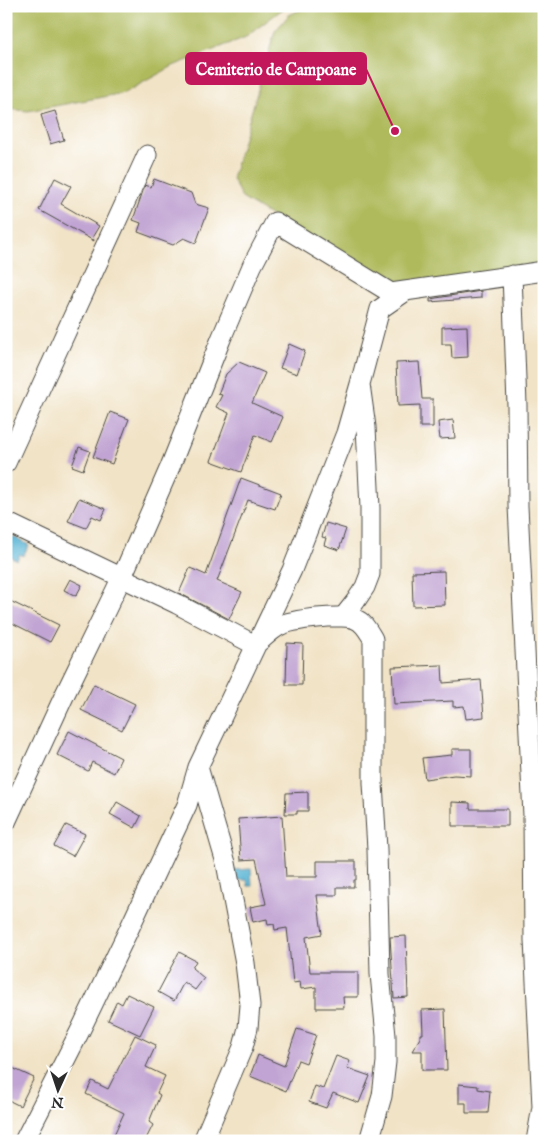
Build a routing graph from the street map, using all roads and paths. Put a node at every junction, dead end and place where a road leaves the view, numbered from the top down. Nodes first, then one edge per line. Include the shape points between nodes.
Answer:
1 (147, 155) dead end
2 (544, 271) edge
3 (512, 275) junction
4 (406, 291) junction
5 (360, 384) junction
6 (6, 463) edge
7 (6, 522) edge
8 (122, 576) junction
9 (276, 602) junction
10 (339, 617) junction
11 (287, 623) junction
12 (255, 646) junction
13 (198, 767) junction
14 (6, 822) edge
15 (24, 1141) edge
16 (203, 1141) edge
17 (369, 1141) edge
18 (536, 1141) edge

1 - 6 street
2 - 3 street
3 - 4 street
3 - 18 street via 542,1106
4 - 5 street via 380,309
4 - 8 street via 391,293 274,222 252,266
5 - 9 street via 346,433 292,570
5 - 10 street via 370,508 370,574 355,602 344,616
7 - 8 street
8 - 12 street
8 - 14 street
9 - 11 street via 278,617
9 - 12 street
10 - 11 street
10 - 17 street via 356,619 365,625 373,639 373,783 386,1062 382,1096
11 - 12 street via 268,633
12 - 13 street
13 - 15 street via 187,805
13 - 16 street via 226,863 250,1005 243,1047

